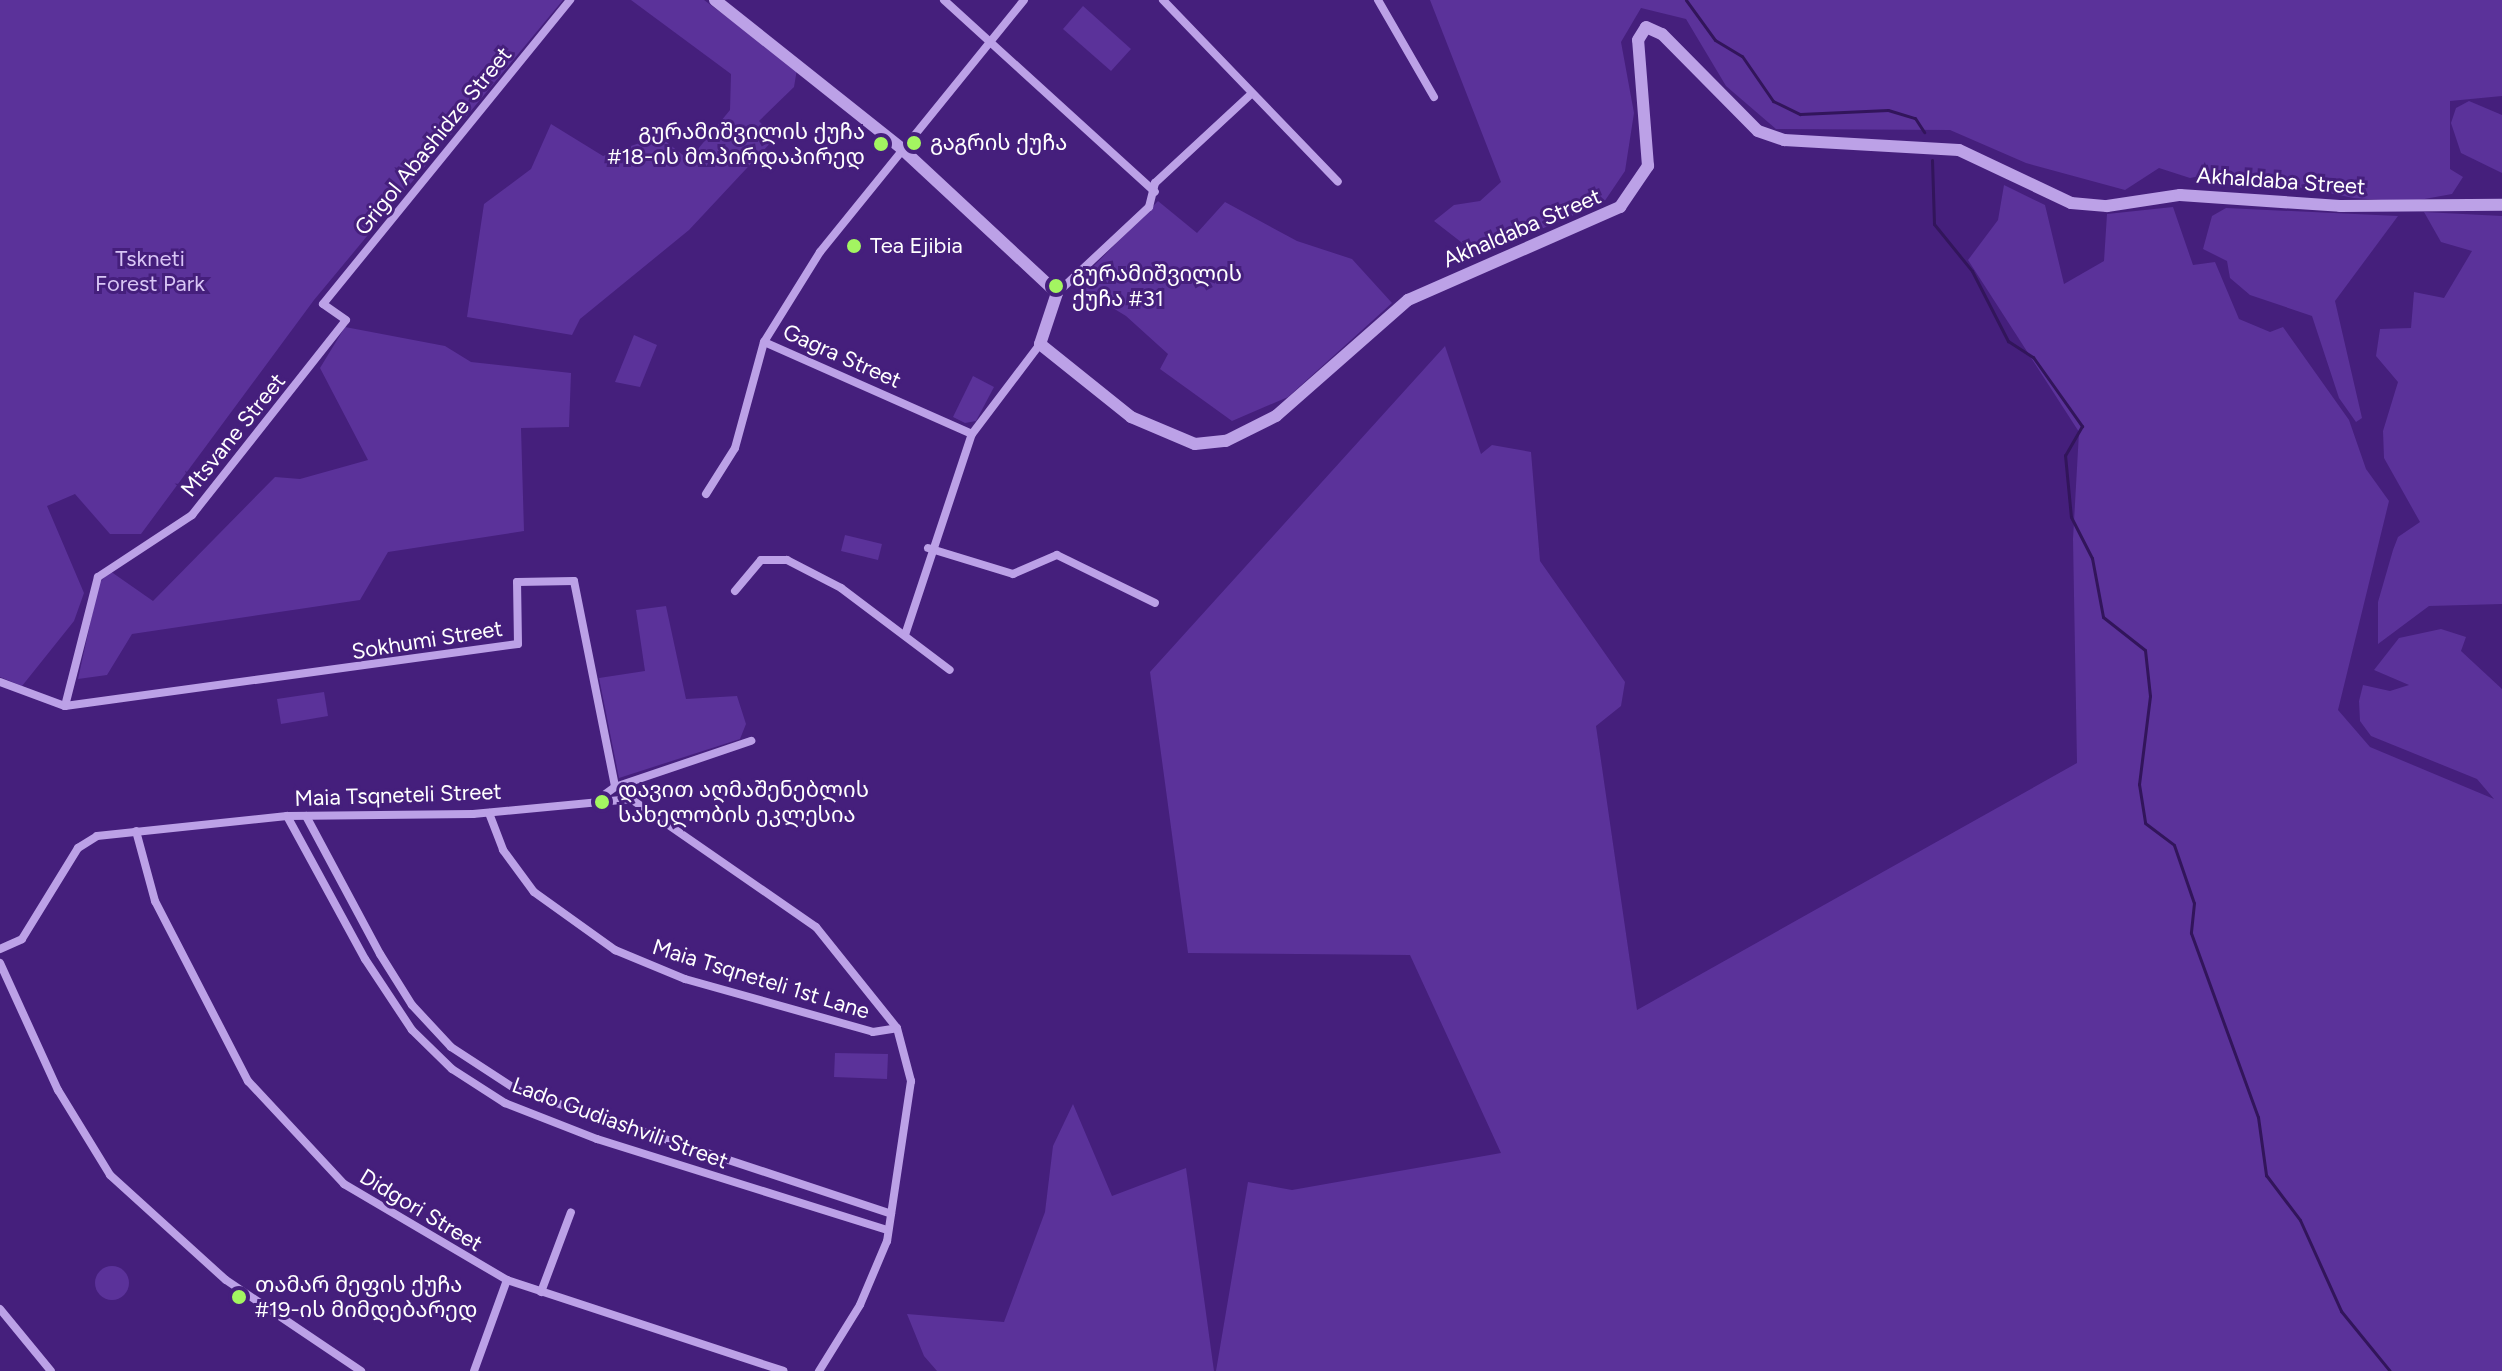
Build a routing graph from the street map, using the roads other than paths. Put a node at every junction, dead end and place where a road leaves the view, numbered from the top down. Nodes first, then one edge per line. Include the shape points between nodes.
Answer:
1 (570, 0) edge
2 (715, 0) edge
3 (944, 0) edge
4 (1024, 0) edge
5 (1163, 0) edge
6 (1378, 0) edge
7 (994, 39) junction
8 (1250, 95) junction
9 (1434, 97) dead end
10 (901, 148) junction
11 (1338, 182) dead end
12 (1155, 192) junction
13 (2502, 205) edge
14 (1057, 293) junction
15 (323, 304) joint
16 (764, 342) junction
17 (1040, 344) junction
18 (972, 434) junction
19 (706, 494) dead end
20 (928, 548) junction
21 (735, 591) dead end
22 (1155, 603) dead end
23 (905, 635) junction
24 (950, 670) dead end
25 (0, 682) edge
26 (65, 706) junction
27 (751, 741) dead end
28 (615, 787) junction
29 (601, 797) junction
30 (489, 813) junction
31 (287, 816) junction
32 (306, 816) junction
33 (136, 831) junction
34 (339, 878) junction
35 (326, 886) junction
36 (357, 912) junction
37 (345, 919) junction
38 (0, 949) edge
39 (0, 963) edge
40 (897, 1028) junction
41 (534, 1097) junction
42 (529, 1112) junction
43 (754, 1171) junction
44 (749, 1187) junction
45 (571, 1212) dead end
46 (891, 1214) junction
47 (888, 1230) junction
48 (507, 1280) junction
49 (541, 1292) junction
50 (0, 1309) edge
51 (51, 1371) edge
52 (361, 1371) edge
53 (474, 1371) edge
54 (783, 1371) edge
55 (819, 1371) edge

1 - 15 street, Grigol Abashidze Street
2 - 10 street
3 - 7 street
4 - 7 street, Gagra Street
5 - 8 street
6 - 9 street
7 - 10 street, Gagra Street
7 - 12 street
8 - 11 street
8 - 12 street via 1155,183
10 - 14 street
10 - 16 street, Gagra Street via 820,252
12 - 14 street via 1149,207
13 - 17 street, Akhaldaba Street via 2340,206 2180,195 2071,203 1959,150 1784,140 1758,131 1662,34 1646,27 1638,40 1650,145 1634,194 1561,237 1408,300 1294,404 1255,428 1212,443 1162,434
14 - 17 street
15 - 26 street, Mtsvane Street via 346,320 192,515 98,577
16 - 18 street, Gagra Street
16 - 19 street via 735,448
17 - 18 street
18 - 20 street
20 - 22 street via 1013,574 1057,555
20 - 23 street
21 - 23 street via 761,560 787,560 841,588
23 - 24 street
25 - 26 street, Sokhumi Street
26 - 28 street, Sokhumi Street via 518,644 517,582 552,577 574,581
27 - 28 street
28 - 29 street
29 - 30 street, Maia Tsqneteli Street
29 - 40 street, Maia Tsqneteli Street via 631,799 816,927
30 - 32 street, Maia Tsqneteli Street
30 - 40 street, Maia Tsqneteli 1st Lane via 503,850 534,892 615,950 685,979 873,1032
31 - 32 street, Maia Tsqneteli Street
31 - 33 street, Maia Tsqneteli Street
31 - 35 street, Lado Gudiashvili Street
32 - 34 street, Lado Gudiashvili Street
33 - 38 street, Maia Tsqneteli Street via 97,836 78,848 22,939
33 - 48 street, Didgori Street via 155,901 248,1081 344,1184
34 - 35 street
34 - 36 street, Lado Gudiashvili Street
35 - 37 street, Lado Gudiashvili Street
36 - 37 street
36 - 41 street, Lado Gudiashvili Street via 412,1005 451,1047
37 - 42 street, Lado Gudiashvili Street via 412,1030 452,1069
39 - 52 street via 58,1090 110,1175 226,1280
40 - 46 street, Maia Tsqneteli Street via 911,1081
41 - 42 street
41 - 43 street, Lado Gudiashvili Street
42 - 44 street, Lado Gudiashvili Street
43 - 44 street
43 - 46 street, Lado Gudiashvili Street
44 - 47 street, Lado Gudiashvili Street
45 - 49 street
46 - 47 street, Maia Tsqneteli Street
47 - 55 street, Maia Tsqneteli Street via 860,1305
48 - 49 street, Didgori Street
48 - 53 street
49 - 54 street, Didgori Street
50 - 51 street

